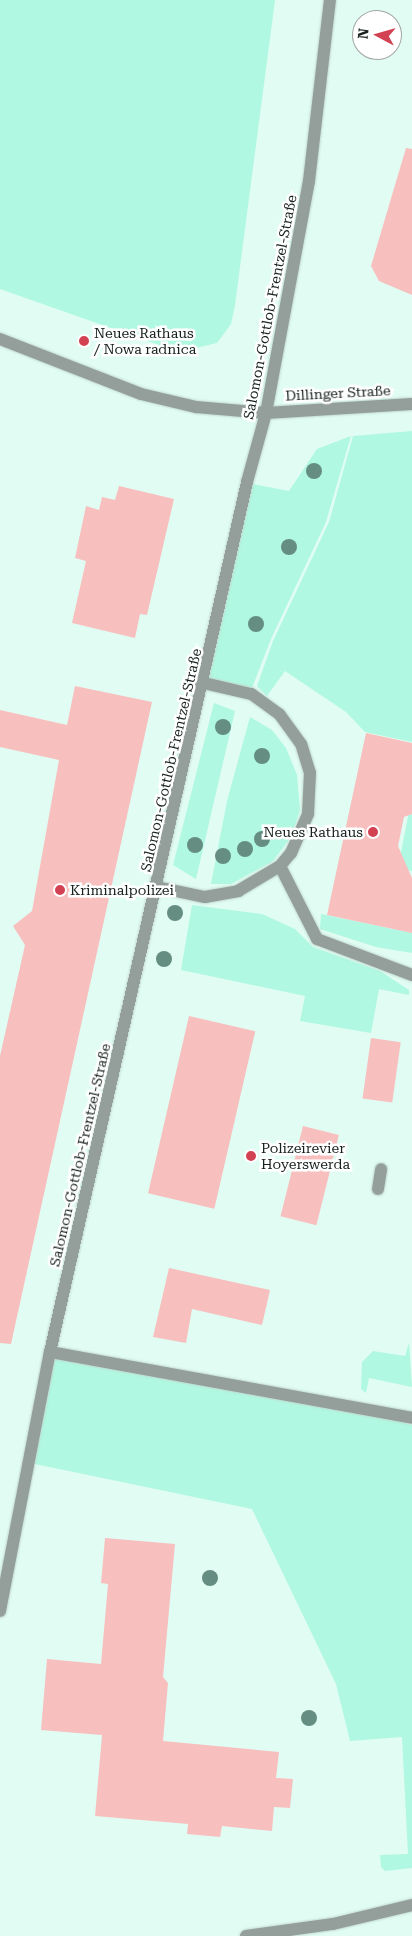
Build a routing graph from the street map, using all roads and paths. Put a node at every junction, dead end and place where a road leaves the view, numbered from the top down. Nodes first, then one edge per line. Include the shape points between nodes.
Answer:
1 (330, 0) edge
2 (0, 338) edge
3 (412, 404) edge
4 (266, 412) junction
5 (204, 683) junction
6 (280, 866) junction
7 (157, 886) junction
8 (412, 976) edge
9 (381, 1169) dead end
10 (378, 1189) dead end
11 (50, 1352) junction
12 (412, 1418) edge
13 (0, 1611) edge
14 (412, 1905) edge
15 (246, 1936) edge

1 - 4 street, Salomon-Gottlob-Frentzel-Straße via 308,181
2 - 4 street, Dillinger Straße via 141,394 196,407
3 - 4 street, Dillinger Straße
4 - 5 street, Salomon-Gottlob-Frentzel-Straße via 247,482
5 - 6 street via 251,694 279,714 301,744 310,773 308,814 291,853
5 - 7 street, Salomon-Gottlob-Frentzel-Straße
6 - 7 street via 238,892 217,896 189,896
6 - 8 street via 317,939
7 - 11 street, Salomon-Gottlob-Frentzel-Straße
9 - 10 street
11 - 12 street
11 - 13 street, Salomon-Gottlob-Frentzel-Straße
14 - 15 street via 333,1924

